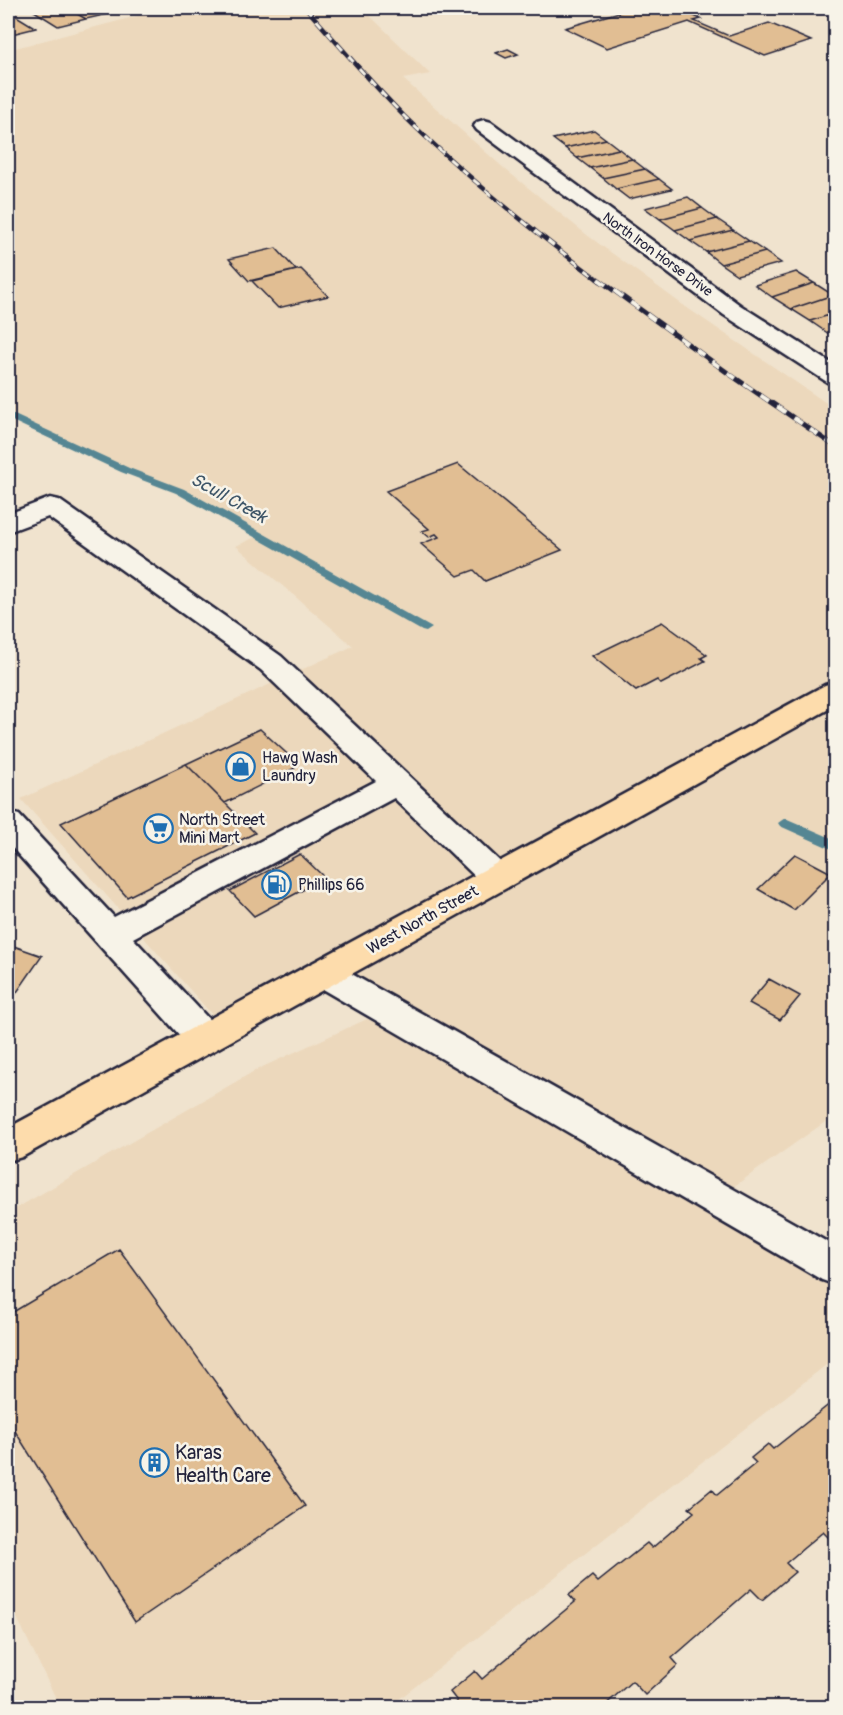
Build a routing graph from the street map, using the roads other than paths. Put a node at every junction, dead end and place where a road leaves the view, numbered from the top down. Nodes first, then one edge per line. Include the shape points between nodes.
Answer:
1 (484, 126) dead end
2 (836, 377) edge
3 (8, 524) edge
4 (836, 692) edge
5 (398, 783) junction
6 (8, 823) edge
7 (497, 878) junction
8 (111, 934) junction
9 (322, 973) junction
10 (204, 1038) junction
11 (8, 1146) edge
12 (836, 1268) edge

1 - 2 lane, North Iron Horse Drive via 732,310
3 - 5 lane via 50,506 271,663
4 - 7 main road, West North Street
5 - 7 lane
5 - 8 lane
6 - 8 lane
7 - 9 main road, West North Street
8 - 10 lane
9 - 10 main road, West North Street
9 - 12 lane
10 - 11 main road, West North Street

